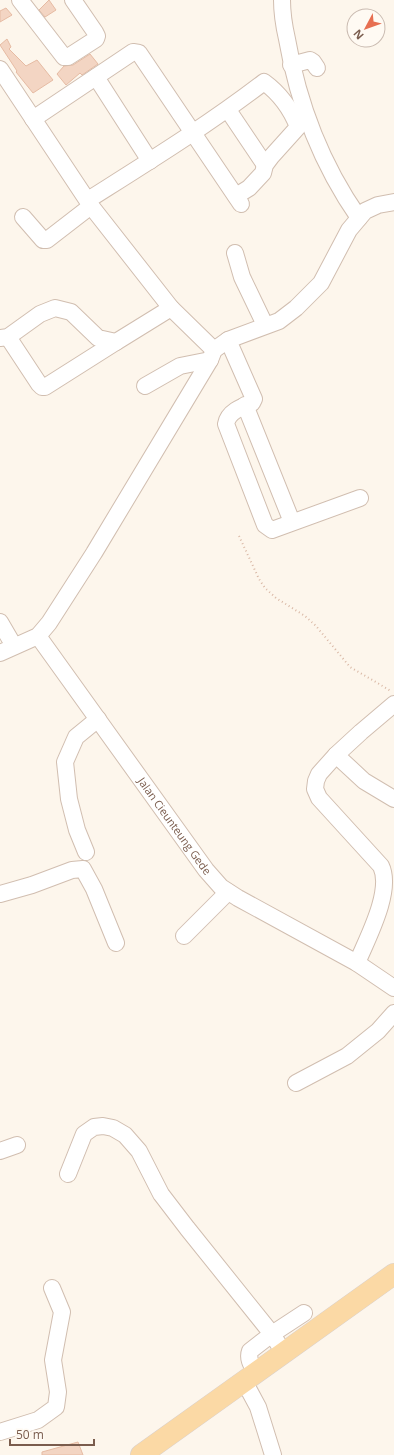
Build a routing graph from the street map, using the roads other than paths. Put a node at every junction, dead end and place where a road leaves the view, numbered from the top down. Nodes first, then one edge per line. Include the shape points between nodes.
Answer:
1 (20, 0) edge
2 (72, 0) edge
3 (282, 0) edge
4 (291, 65) junction
5 (317, 68) dead end
6 (0, 69) edge
7 (96, 77) junction
8 (228, 110) junction
9 (33, 119) junction
10 (194, 133) junction
11 (150, 161) junction
12 (265, 165) junction
13 (394, 202) edge
14 (89, 203) junction
15 (23, 217) dead end
16 (359, 218) junction
17 (235, 253) dead end
18 (171, 308) junction
19 (265, 326) junction
20 (4, 338) edge
21 (228, 340) junction
22 (116, 342) junction
23 (212, 355) junction
24 (145, 386) dead end
25 (245, 405) junction
26 (360, 498) dead end
27 (292, 522) junction
28 (0, 622) edge
29 (38, 636) junction
30 (14, 646) junction
31 (0, 654) edge
32 (394, 704) edge
33 (98, 719) junction
34 (336, 755) junction
35 (394, 799) edge
36 (86, 852) dead end
37 (228, 892) junction
38 (0, 894) edge
39 (184, 936) dead end
40 (116, 942) dead end
41 (357, 963) junction
42 (394, 988) edge
43 (394, 1013) edge
44 (296, 1083) dead end
45 (17, 1145) dead end
46 (0, 1151) edge
47 (68, 1174) dead end
48 (394, 1274) edge
49 (52, 1288) dead end
50 (304, 1313) dead end
51 (272, 1334) junction
52 (284, 1353) junction
53 (250, 1377) junction
54 (0, 1432) edge
55 (141, 1455) edge
56 (273, 1455) edge

1 - 2 street via 62,55 68,57 97,36
3 - 4 street
4 - 5 street via 310,60
4 - 16 street via 310,124 330,173
6 - 9 street
7 - 9 street
7 - 10 street via 132,52 139,53
7 - 11 street
8 - 10 street
8 - 12 street
8 - 12 street via 264,82 275,90 294,116 298,127
9 - 14 street
10 - 11 street
10 - 12 street via 239,201 263,174
11 - 14 street
13 - 16 street via 378,205 365,211
14 - 15 street via 47,240 43,240
14 - 18 street
16 - 19 street via 349,230 321,283 296,308 279,321
17 - 19 street via 242,277
18 - 22 street
18 - 23 street
19 - 21 street
20 - 22 street via 40,314 55,308 71,312 98,338
20 - 22 street via 42,387
21 - 23 street
21 - 25 street via 254,399 252,403
23 - 24 street via 180,366
23 - 29 street via 94,553
25 - 27 street
25 - 27 street via 230,414 226,424 265,525 272,530
26 - 27 street
28 - 30 street
29 - 30 street
29 - 33 street, Jalan Cieunteung Gede
30 - 31 street
32 - 34 street
33 - 36 street via 76,737 65,762 69,799
33 - 37 street, Jalan Cieunteung Gede via 206,870
34 - 35 street via 364,781
34 - 41 street via 319,774 315,789 319,798 384,872 378,913
37 - 39 street
37 - 41 street, Jalan Cieunteung Gede
38 - 40 street via 72,870 83,869
41 - 42 street, Jalan Cieunteung Gede
43 - 44 street via 378,1031 346,1056
45 - 46 street
47 - 51 street via 84,1134 103,1126 125,1135 139,1151 161,1194
48 - 52 main road
49 - 54 street via 62,1312 53,1360 58,1392 56,1407 38,1420
50 - 51 street
51 - 52 street
51 - 53 street via 250,1351
52 - 53 main road
53 - 55 main road
53 - 56 street

